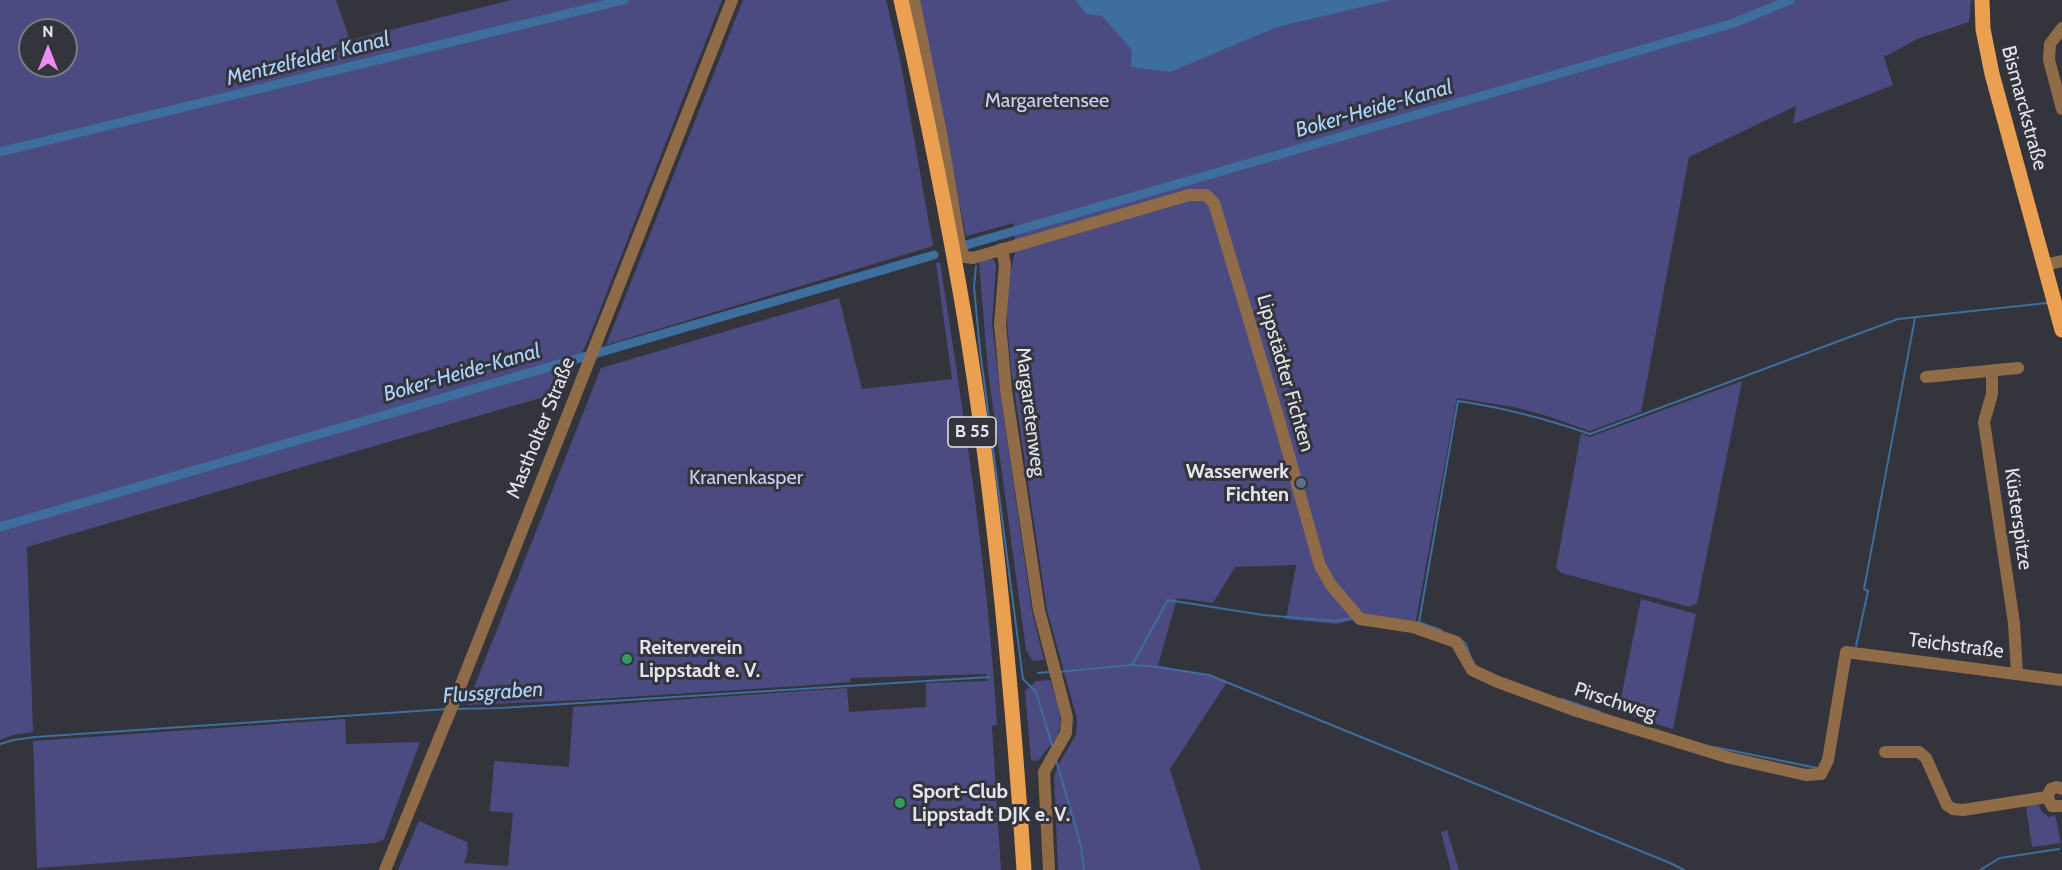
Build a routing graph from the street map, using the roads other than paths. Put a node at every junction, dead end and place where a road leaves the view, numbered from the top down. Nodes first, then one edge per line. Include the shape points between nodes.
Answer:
1 (732, 0) edge
2 (892, 0) edge
3 (901, 0) edge
4 (914, 0) edge
5 (1982, 0) edge
6 (2062, 28) edge
7 (2062, 109) edge
8 (1002, 249) junction
9 (2062, 261) edge
10 (2045, 265) junction
11 (2062, 330) edge
12 (2018, 368) dead end
13 (1992, 371) junction
14 (1926, 377) dead end
15 (1320, 566) joint
16 (1846, 652) joint
17 (2017, 674) junction
18 (2062, 680) edge
19 (1885, 752) dead end
20 (2062, 789) edge
21 (2047, 797) junction
22 (2062, 807) edge
23 (385, 870) edge
24 (1015, 870) edge
25 (1024, 870) edge
26 (1049, 870) edge

1 - 23 street, Mastholter Straße
2 - 24 main road, B 55 via 937,213 978,469 999,656
3 - 25 main road, B 55 via 965,320 985,456 1008,655
4 - 8 street via 961,250 973,258
5 - 10 main road, Bismarckstraße via 1992,74
6 - 7 street via 2050,44 2049,60
8 - 15 street, Lippstädter Fichten via 1189,195 1206,195 1217,208
8 - 26 street, Margaretenweg via 1005,265 1000,324 1006,390 1039,610 1067,717 1066,733 1044,772
9 - 10 street
10 - 11 main road, Bismarckstraße
12 - 13 street
13 - 14 street
13 - 17 street, Küsterspitze via 1992,394 1984,422 2014,623
15 - 16 street, Pirschweg via 1357,615 1413,627 1456,642 1473,670 1498,682 1730,758 1806,775 1821,774 1828,760
16 - 17 street, Teichstraße
17 - 18 street, Teichstraße
19 - 21 street via 1919,752 1926,758 1947,805 1953,809
20 - 21 street via 2051,789
21 - 22 street via 2052,806

